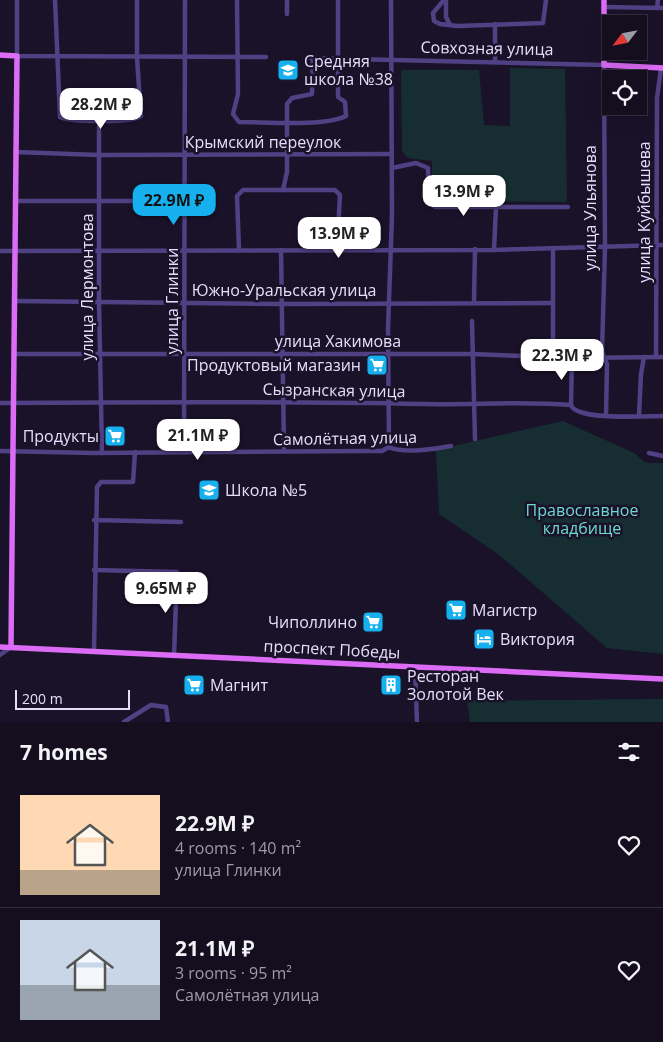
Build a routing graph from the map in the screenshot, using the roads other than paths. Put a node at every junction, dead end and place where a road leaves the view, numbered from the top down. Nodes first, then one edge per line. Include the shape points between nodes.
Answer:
1 (17, 0) edge
2 (55, 0) edge
3 (137, 0) edge
4 (185, 0) edge
5 (237, 0) edge
6 (287, 0) edge
7 (338, 0) edge
8 (391, 0) edge
9 (445, 0) edge
10 (546, 0) edge
11 (604, 0) edge
12 (658, 0) edge
13 (604, 7) junction
14 (660, 8) edge
15 (287, 14) dead end
16 (495, 24) junction
17 (450, 26) junction
18 (0, 55) edge
19 (16, 56) junction
20 (266, 57) dead end
21 (59, 58) junction
22 (137, 58) junction
23 (186, 58) junction
24 (238, 58) junction
25 (337, 58) junction
26 (391, 60) junction
27 (495, 62) junction
28 (604, 65) junction
29 (662, 68) edge
30 (99, 120) junction
31 (286, 122) junction
32 (15, 152) junction
33 (185, 154) junction
34 (392, 154) junction
35 (99, 155) junction
36 (287, 155) junction
37 (392, 168) junction
38 (283, 190) junction
39 (14, 201) junction
40 (100, 201) junction
41 (184, 201) junction
42 (496, 207) junction
43 (568, 207) dead end
44 (656, 245) junction
45 (663, 245) edge
46 (605, 248) junction
47 (475, 249) junction
48 (553, 249) junction
49 (184, 250) junction
50 (238, 250) junction
51 (281, 250) junction
52 (337, 250) junction
53 (390, 250) junction
54 (494, 250) junction
55 (0, 251) edge
56 (14, 251) junction
57 (99, 251) junction
58 (14, 301) junction
59 (474, 301) junction
60 (99, 302) junction
61 (185, 302) junction
62 (389, 302) junction
63 (553, 303) junction
64 (282, 304) junction
65 (472, 321) dead end
66 (14, 354) junction
67 (100, 354) junction
68 (185, 354) junction
69 (282, 354) junction
70 (390, 354) junction
71 (472, 354) junction
72 (553, 357) junction
73 (644, 357) junction
74 (656, 357) junction
75 (663, 357) edge
76 (572, 358) junction
77 (605, 358) junction
78 (0, 402) edge
79 (14, 402) junction
80 (101, 402) junction
81 (185, 402) junction
82 (282, 402) junction
83 (390, 403) junction
84 (473, 405) junction
85 (570, 405) junction
86 (640, 415) junction
87 (606, 416) junction
88 (663, 416) edge
89 (475, 439) dead end
90 (451, 446) dead end
91 (390, 447) junction
92 (0, 451) edge
93 (14, 451) junction
94 (184, 451) junction
95 (284, 451) junction
96 (135, 452) junction
97 (102, 453) junction
98 (649, 453) dead end
99 (663, 456) edge
100 (94, 520) junction
101 (180, 522) dead end
102 (94, 570) junction
103 (0, 647) edge
104 (11, 648) junction
105 (94, 651) junction
106 (0, 655) edge
107 (174, 656) junction
108 (415, 667) junction
109 (663, 679) edge
110 (124, 722) edge
111 (168, 722) edge
112 (417, 722) edge

1 - 19 street
2 - 21 street
3 - 22 street
4 - 23 street, улица Глинки
5 - 24 street
6 - 15 street
7 - 25 street
8 - 26 street
9 - 17 street
9 - 17 street via 433,17 440,24
10 - 16 street via 543,23
11 - 13 main road, улица Ульянова
12 - 14 street
13 - 14 street
13 - 28 main road, улица Ульянова
16 - 17 street
16 - 27 street
18 - 19 main road
19 - 21 street
19 - 32 main road
20 - 24 street
21 - 22 street
21 - 30 street via 60,117
22 - 23 street
22 - 30 street via 141,116 135,120
23 - 24 street
23 - 33 street, улица Глинки
24 - 31 street via 235,118 239,122
25 - 26 street, Совхозная улица
25 - 31 street, Совхозная улица via 311,58 312,94 292,98 287,104
25 - 31 street via 338,96 345,102 346,116 336,121
26 - 27 street, Совхозная улица
26 - 34 street
27 - 28 street, Совхозная улица
28 - 29 main road, Совхозная улица
28 - 46 street, улица Ульянова
29 - 44 street, улица Куйбышева via 657,98
30 - 35 street, улица Лермонтова
31 - 36 street
32 - 35 street, Крымский переулок
32 - 39 main road
33 - 35 street, Крымский переулок
33 - 36 street, Крымский переулок
33 - 41 street, улица Глинки
34 - 36 street, Крымский переулок
34 - 37 street
35 - 40 street, улица Лермонтова
36 - 38 street
37 - 42 street via 416,163 428,168 429,201 435,207
37 - 53 street
38 - 50 street via 243,190 239,193
38 - 52 street via 332,189 340,195
39 - 40 street
39 - 56 main road
40 - 41 street
40 - 57 street, улица Лермонтова
41 - 49 street, улица Глинки
42 - 43 street
42 - 54 street
44 - 45 street
44 - 46 street
44 - 74 street, улица Куйбышева
46 - 48 street
46 - 77 street, улица Ульянова via 602,351
47 - 53 street
47 - 54 street
47 - 59 street
48 - 54 street
48 - 63 street
49 - 50 street
49 - 57 street
49 - 61 street, улица Глинки
50 - 51 street
51 - 52 street
51 - 64 street
52 - 53 street
53 - 62 street
55 - 56 street
56 - 57 street
56 - 58 main road
57 - 60 street, улица Лермонтова
58 - 60 street, Южно-Уральская улица
58 - 66 main road
59 - 62 street, Южно-Уральская улица
59 - 63 street, Южно-Уральская улица
60 - 61 street, Южно-Уральская улица
60 - 67 street, улица Лермонтова
61 - 64 street, Южно-Уральская улица
61 - 68 street, улица Глинки
62 - 64 street, Южно-Уральская улица
62 - 70 street
63 - 72 street
64 - 69 street
65 - 71 street
66 - 67 street, улица Хакимова
66 - 79 main road
67 - 68 street, улица Хакимова
67 - 80 street, улица Лермонтова
68 - 69 street, улица Хакимова
68 - 81 street, улица Глинки
69 - 70 street, улица Хакимова
69 - 82 street
70 - 71 street, улица Хакимова
70 - 83 street
71 - 72 street, улица Хакимова
71 - 84 street
72 - 76 street, улица Хакимова
73 - 74 street, улица Хакимова
73 - 77 street, улица Хакимова
73 - 86 street
74 - 75 street, улица Хакимова
76 - 77 street, улица Хакимова
76 - 85 street
77 - 87 street, улица Ульянова
78 - 79 street, Сызранская улица
79 - 80 street, Сызранская улица
79 - 93 main road
80 - 81 street, Сызранская улица
80 - 97 street, улица Лермонтова
81 - 82 street, Сызранская улица
81 - 94 street, улица Глинки
82 - 83 street, Сызранская улица
82 - 95 street
83 - 84 street, Сызранская улица
83 - 91 street
84 - 85 street, Сызранская улица
84 - 89 street
85 - 87 street, Сызранская улица via 577,413
86 - 87 street, Сызранская улица
86 - 88 street, Сызранская улица
90 - 91 street, Самолётная улица via 396,450
91 - 95 street, Самолётная улица via 382,451
92 - 93 street, Самолётная улица
93 - 97 street, Самолётная улица
93 - 104 main road
94 - 95 street, Самолётная улица
94 - 96 street, Самолётная улица
96 - 97 street, Самолётная улица
96 - 100 street via 133,482 98,483
98 - 99 street
100 - 101 street
100 - 102 street
102 - 105 street
102 - 107 street via 177,572
103 - 104 main road, проспект Победы
104 - 105 main road, проспект Победы
104 - 106 street
105 - 107 main road, проспект Победы
107 - 108 main road, проспект Победы
108 - 109 main road, проспект Победы
108 - 112 street
110 - 111 street via 151,705 166,708

